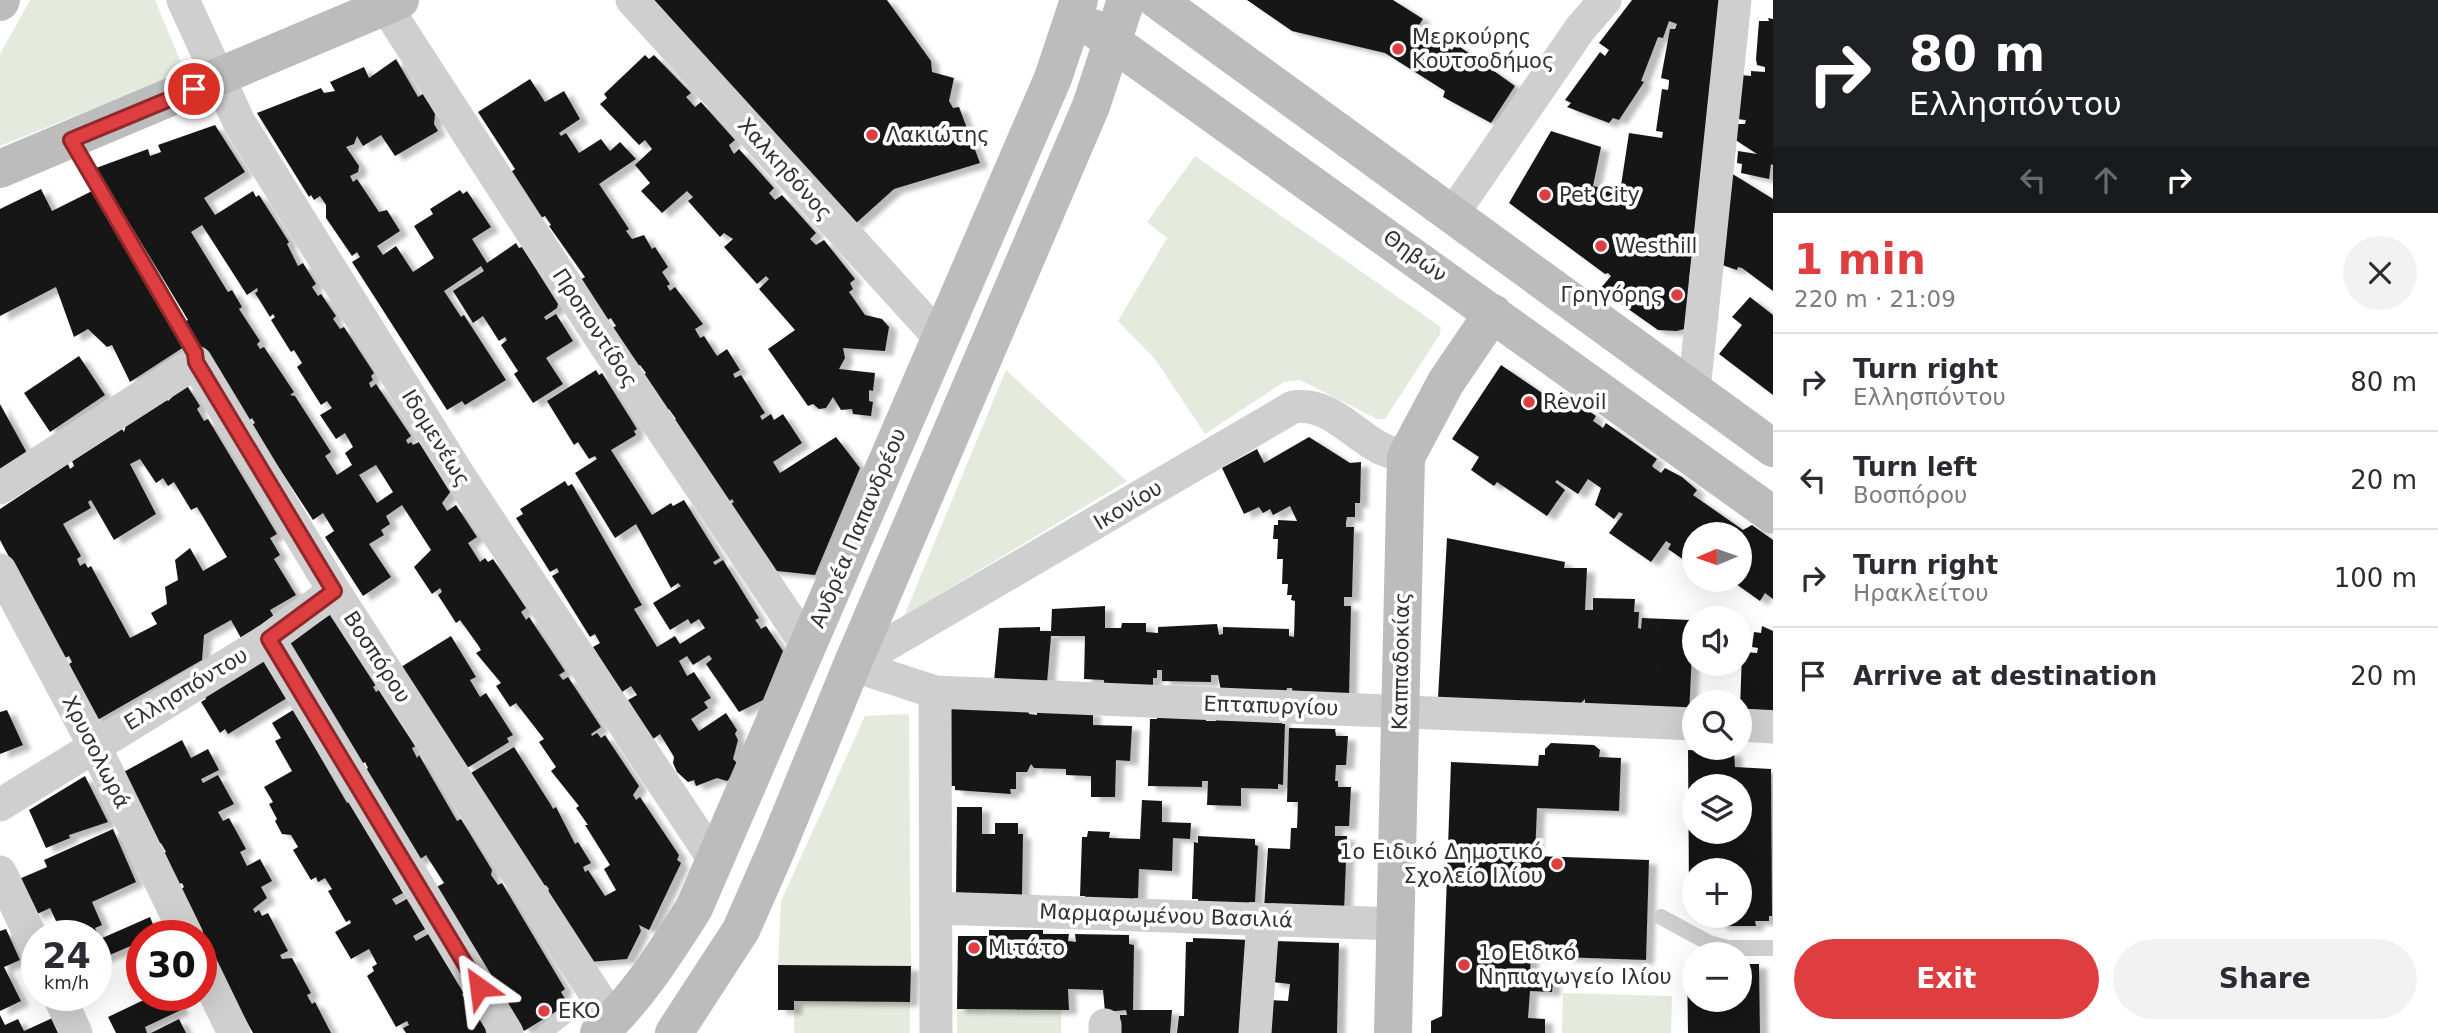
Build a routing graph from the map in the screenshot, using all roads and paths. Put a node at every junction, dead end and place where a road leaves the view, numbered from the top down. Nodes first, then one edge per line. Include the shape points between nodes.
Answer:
1 (183, 0) edge
2 (632, 0) edge
3 (1126, 0) edge
4 (1157, 0) edge
5 (1605, 0) edge
6 (1735, 0) edge
7 (393, 4) edge
8 (1070, 5) edge
9 (1112, 42) junction
10 (219, 79) junction
11 (71, 140) junction
12 (0, 169) edge
13 (1452, 215) junction
14 (1493, 313) junction
15 (939, 337) junction
16 (196, 362) junction
17 (1693, 390) junction
18 (1773, 448) edge
19 (1406, 457) junction
20 (0, 488) edge
21 (1773, 515) edge
22 (0, 570) edge
23 (334, 591) junction
24 (269, 639) junction
25 (808, 647) junction
26 (852, 665) junction
27 (934, 692) junction
28 (1400, 711) junction
29 (1682, 723) edge
30 (1752, 726) edge
31 (1773, 727) edge
32 (94, 745) junction
33 (0, 805) edge
34 (715, 861) junction
35 (0, 872) edge
36 (936, 908) junction
37 (1661, 916) dead end
38 (23, 920) edge
39 (179, 920) edge
40 (1262, 920) junction
41 (1396, 924) junction
42 (1773, 948) edge
43 (217, 998) edge
44 (66, 1011) edge
45 (606, 1026) edge
46 (76, 1033) edge
47 (234, 1033) edge
48 (507, 1033) edge
49 (544, 1033) edge
50 (674, 1033) edge
51 (936, 1033) edge
52 (1255, 1033) edge
53 (1393, 1033) edge

1 - 10 street, Ιδομενέως
2 - 15 street, Χαλκηδόνος
3 - 9 main road
4 - 13 main road
5 - 13 street via 1580,29
6 - 17 street
7 - 10 main road
7 - 25 street, Προποντίδος via 596,331
8 - 9 main road, Θηβών
8 - 15 main road, Ανδρέα Παπανδρέου via 1053,78
9 - 14 main road, Θηβών
9 - 26 main road via 1081,131
10 - 11 main road
10 - 34 street, Ιδομενέως via 239,122 460,477
11 - 12 main road
11 - 16 lane, Βοσπόρου via 195,353
13 - 17 main road
14 - 19 main road, Καππαδοκίας via 1446,382
14 - 21 main road, Θηβών
15 - 25 main road, Ανδρέα Παπανδρέου
16 - 20 street
16 - 23 street, Βοσπόρου
17 - 18 main road
19 - 26 street, Ικονίου via 1380,448 1323,409 1293,407
19 - 28 main road, Καππαδοκίας
22 - 32 street, Χρυσολωρά
23 - 24 street, Ελλησπόντου
23 - 45 street, Βοσπόρου
24 - 32 street, Ελλησπόντου
24 - 48 street
25 - 34 main road, Ανδρέα Παπανδρέου
26 - 27 street, Επταπυργίου
26 - 50 main road via 741,930
27 - 28 street, Επταπυργίου
27 - 36 street
28 - 29 street, Επταπυργίου
28 - 41 main road, Καππαδοκίας
30 - 31 street
32 - 33 street, Ελλησπόντου
32 - 39 street, Χρυσολωρά
34 - 45 main road, Ανδρέα Παπανδρέου via 694,908 662,958
35 - 38 street
36 - 40 street, Μαρμαρωμένου Βασιλιά
36 - 51 street
37 - 42 lane via 1709,943 1727,948
40 - 41 street, Μαρμαρωμένου Βασιλιά
40 - 52 street
41 - 53 main road, Καππαδοκίας
43 - 47 street
44 - 46 street
45 - 49 lane via 575,1009

